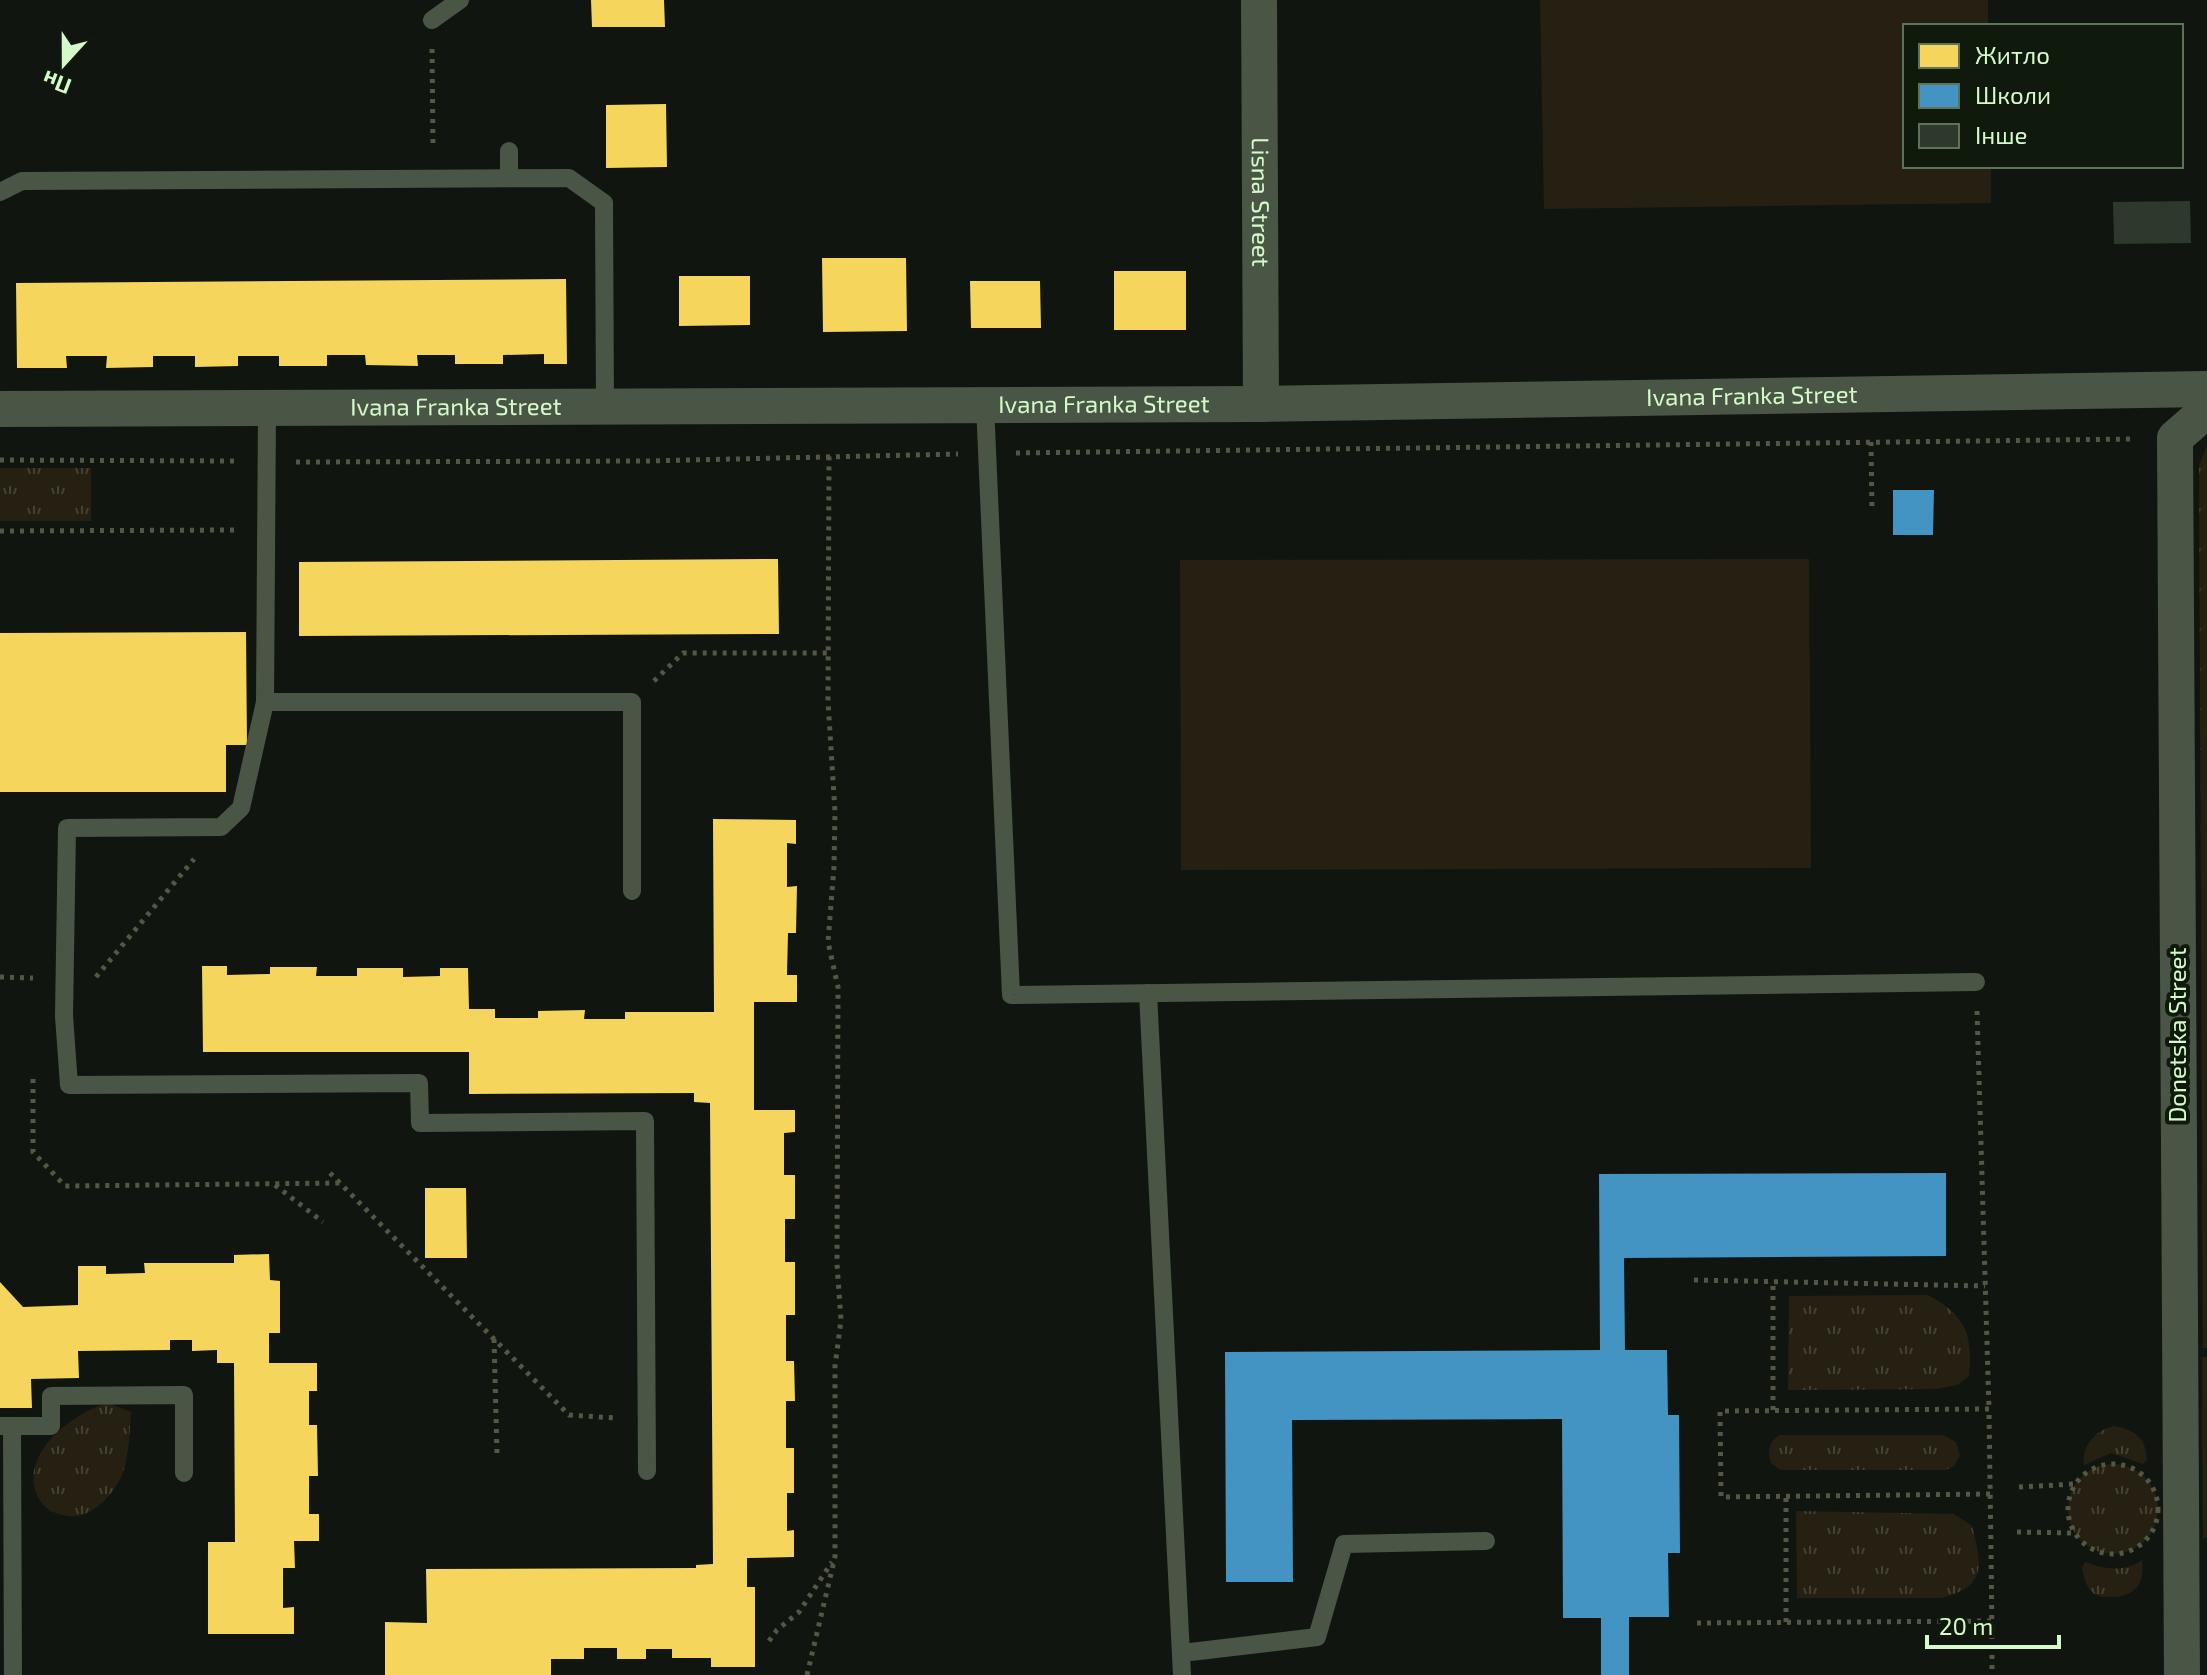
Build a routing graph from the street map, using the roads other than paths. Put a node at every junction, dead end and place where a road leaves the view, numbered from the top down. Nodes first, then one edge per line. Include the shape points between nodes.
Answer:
1 (460, 0) edge
2 (1259, 0) edge
3 (432, 20) road end
4 (509, 151) dead end
5 (509, 178) junction
6 (0, 192) edge
7 (2207, 389) edge
8 (1261, 404) junction
9 (985, 405) junction
10 (605, 406) junction
11 (267, 408) junction
12 (0, 409) edge
13 (2207, 410) edge
14 (265, 702) junction
15 (632, 891) dead end
16 (1976, 982) road end
17 (1148, 993) junction
18 (6, 1426) edge
19 (647, 1471) dead end
20 (184, 1473) dead end
21 (1486, 1541) dead end
22 (1182, 1653) junction
23 (13, 1675) edge
24 (1182, 1675) edge
25 (2182, 1675) edge

1 - 3 lane
2 - 8 street, Lisna Street
4 - 5 lane
5 - 6 lane via 22,181
5 - 10 lane via 569,178 604,203
7 - 8 street, Ivana Franka Street
8 - 9 street, Ivana Franka Street
9 - 10 street, Ivana Franka Street
9 - 17 lane via 1011,995
10 - 11 street, Ivana Franka Street
11 - 12 street, Ivana Franka Street
11 - 14 lane
13 - 25 street, Donetska Street via 2175,438
14 - 15 lane via 632,702
14 - 19 lane via 241,808 221,827 67,828 64,1016 69,1085 419,1083 420,1123 645,1121
16 - 17 lane
17 - 22 lane
18 - 20 lane via 51,1426 51,1396 184,1395
18 - 23 lane
21 - 22 lane via 1344,1544 1317,1637
22 - 24 lane

